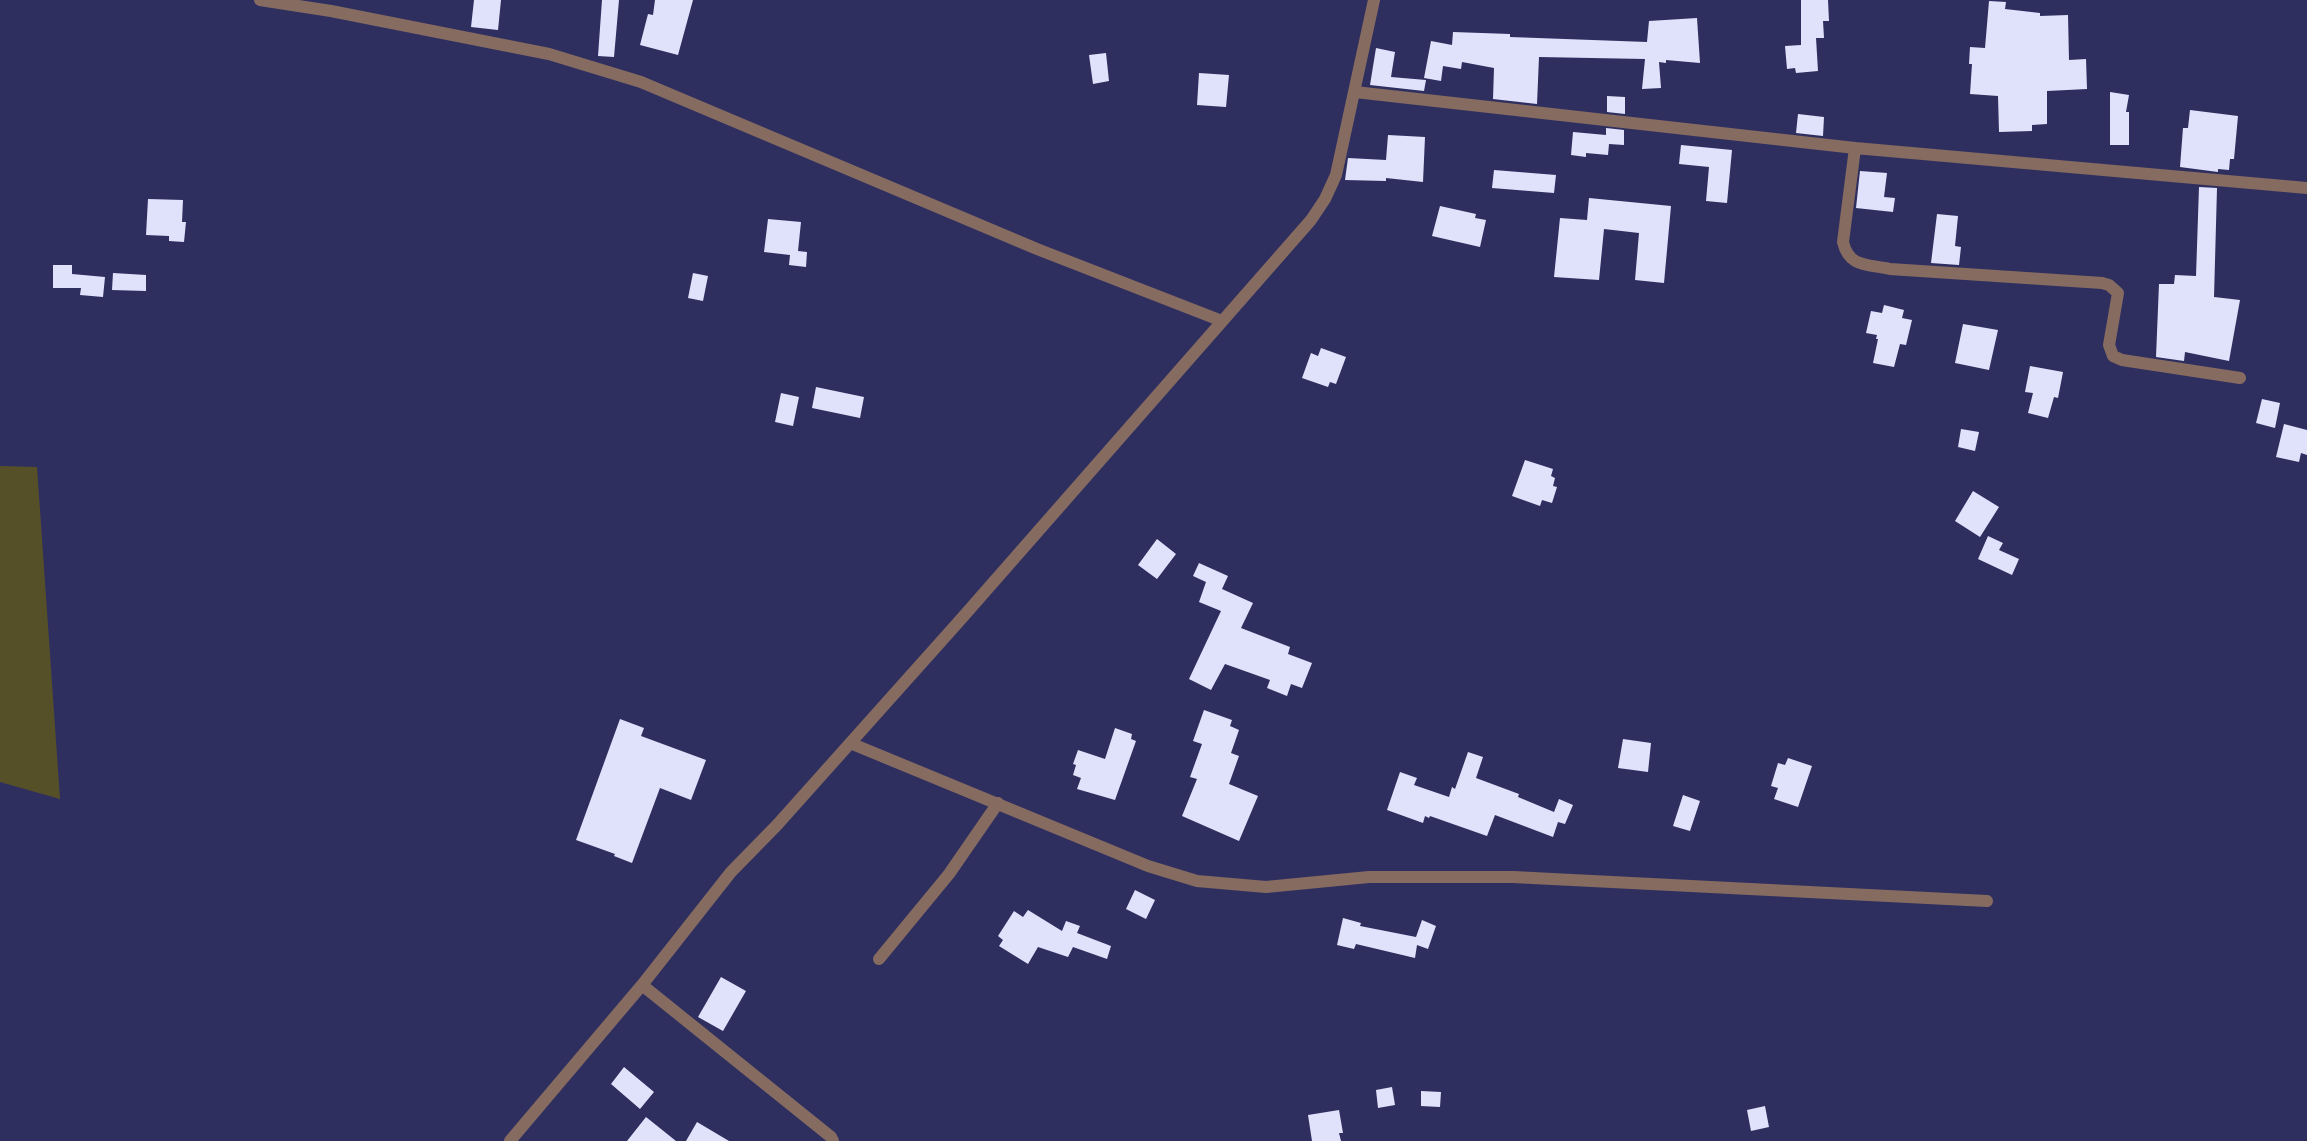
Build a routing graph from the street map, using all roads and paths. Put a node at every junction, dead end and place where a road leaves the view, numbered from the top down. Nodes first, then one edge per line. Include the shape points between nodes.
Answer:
1 (260, 0) edge
2 (1374, 0) edge
3 (1354, 92) junction
4 (1855, 148) junction
5 (2307, 188) edge
6 (1222, 321) junction
7 (2240, 378) dead end
8 (850, 743) junction
9 (998, 802) junction
10 (1987, 901) dead end
11 (879, 959) dead end
12 (642, 986) junction
13 (510, 1141) edge
14 (833, 1141) edge

1 - 6 street via 549,54 641,82 1037,249
2 - 3 street
3 - 4 street
3 - 6 street via 1336,175 1325,199
4 - 5 street
4 - 7 street via 1844,242 1845,252 1855,262 1890,269 2102,283 2118,293 2109,345 2113,356
6 - 8 street
8 - 9 street
8 - 12 street via 732,872
9 - 10 street via 1148,866 1197,881 1266,887 1369,877 1513,877
9 - 11 street via 949,873
12 - 13 street
12 - 14 street

